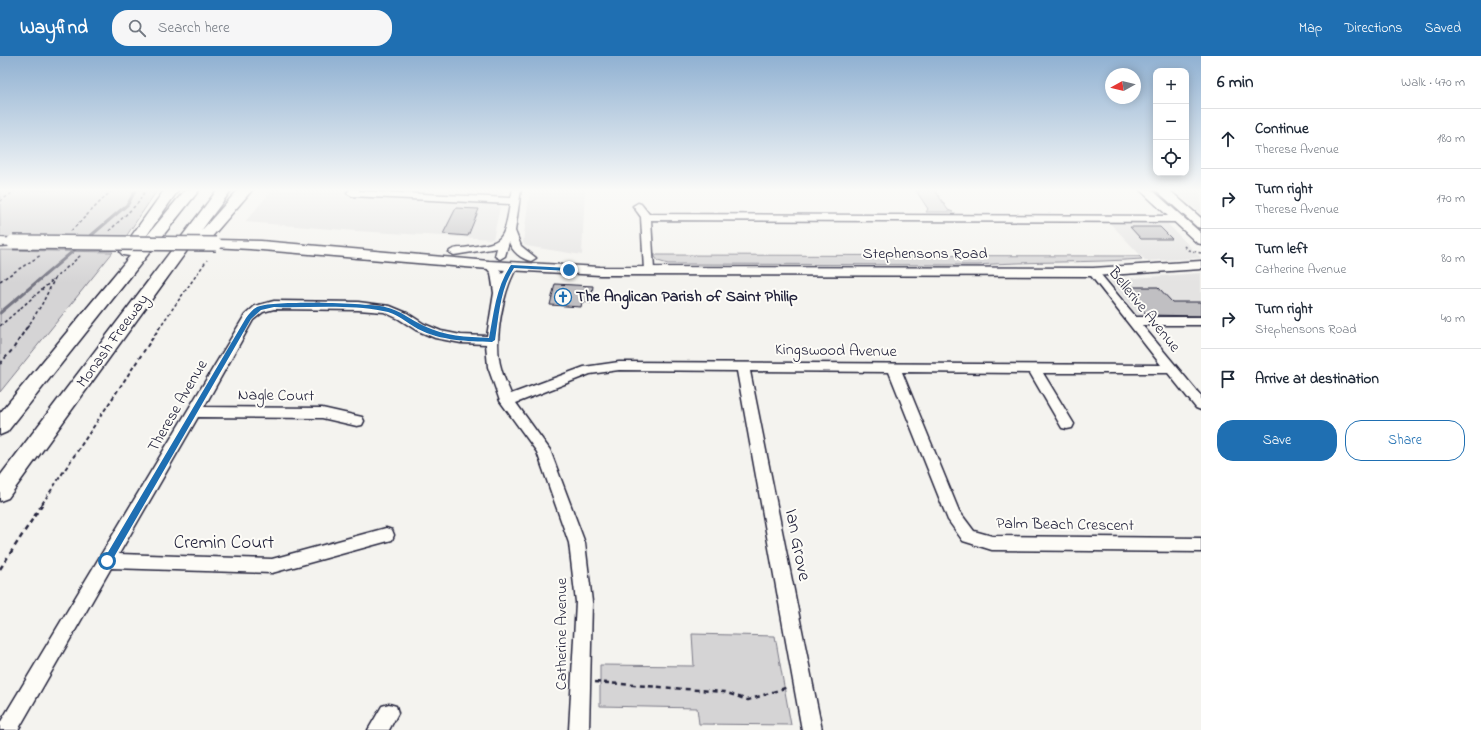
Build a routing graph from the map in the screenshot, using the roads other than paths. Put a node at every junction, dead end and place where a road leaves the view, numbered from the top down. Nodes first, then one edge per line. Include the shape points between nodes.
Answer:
1 (150, 220) edge
2 (168, 220) edge
3 (202, 220) edge
4 (219, 220) edge
5 (512, 220) edge
6 (646, 220) edge
7 (1180, 220) edge
8 (510, 231) junction
9 (1201, 240) edge
10 (6, 242) edge
11 (504, 242) junction
12 (251, 245) junction
13 (454, 252) junction
14 (500, 256) junction
15 (532, 258) junction
16 (489, 265) junction
17 (1201, 265) edge
18 (513, 266) junction
19 (650, 270) junction
20 (1093, 272) junction
21 (499, 296) junction
22 (1133, 321) junction
23 (1201, 321) edge
24 (492, 340) junction
25 (97, 362) junction
26 (743, 367) junction
27 (894, 368) junction
28 (1034, 369) junction
29 (1172, 369) junction
30 (44, 373) junction
31 (507, 401) junction
32 (1201, 405) edge
33 (194, 412) junction
34 (357, 421) dead end
35 (1067, 424) dead end
36 (0, 427) edge
37 (0, 492) edge
38 (386, 535) dead end
39 (1201, 545) edge
40 (107, 561) junction
41 (389, 713) dead end
42 (7, 730) edge
43 (378, 730) edge
44 (579, 730) edge
45 (812, 730) edge

1 - 30 highway
2 - 30 highway, Monash Freeway
3 - 25 highway, Monash Freeway
4 - 25 highway
5 - 8 street
6 - 19 street
7 - 9 main road
8 - 11 street
8 - 15 street via 516,248
10 - 12 main road, Stephensons Road, bridge
11 - 13 street via 491,247
11 - 14 street
12 - 13 main road, Stephensons Road via 315,244
12 - 16 main road, Stephensons Road
13 - 14 main road, Stephensons Road
14 - 15 main road, Stephensons Road
14 - 18 main road
15 - 19 main road, Stephensons Road via 609,262
16 - 18 main road, Stephensons Road
16 - 21 street, Catherine Avenue via 496,271
17 - 20 main road, Stephensons Road
18 - 19 main road, Stephensons Road via 600,271
18 - 21 street, Catherine Avenue via 506,276
19 - 20 main road, Stephensons Road
20 - 22 street, Bellerive Avenue
21 - 24 street, Catherine Avenue
22 - 23 street
22 - 29 street, Bellerive Avenue
24 - 31 street, Catherine Avenue via 494,367
24 - 33 street, Therese Avenue via 439,335 386,309 282,305 259,309 249,318
25 - 37 highway, Monash Freeway
26 - 27 street, Kingswood Avenue
26 - 31 street, Kingswood Avenue via 611,367 588,370
26 - 45 street, Ian Grove
27 - 28 street, Kingswood Avenue
27 - 39 street, Palm Beach Crescent via 953,515 969,536 992,543
28 - 29 street, Kingswood Avenue
28 - 35 street
29 - 32 street, Bellerive Avenue
30 - 36 highway, Monash Freeway
31 - 44 street, Catherine Avenue via 543,450 577,543 584,602
33 - 34 street, Nagle Court via 322,413
33 - 40 street, Therese Avenue
38 - 40 street, Cremin Court via 272,566
40 - 42 street, Therese Avenue
41 - 43 street

